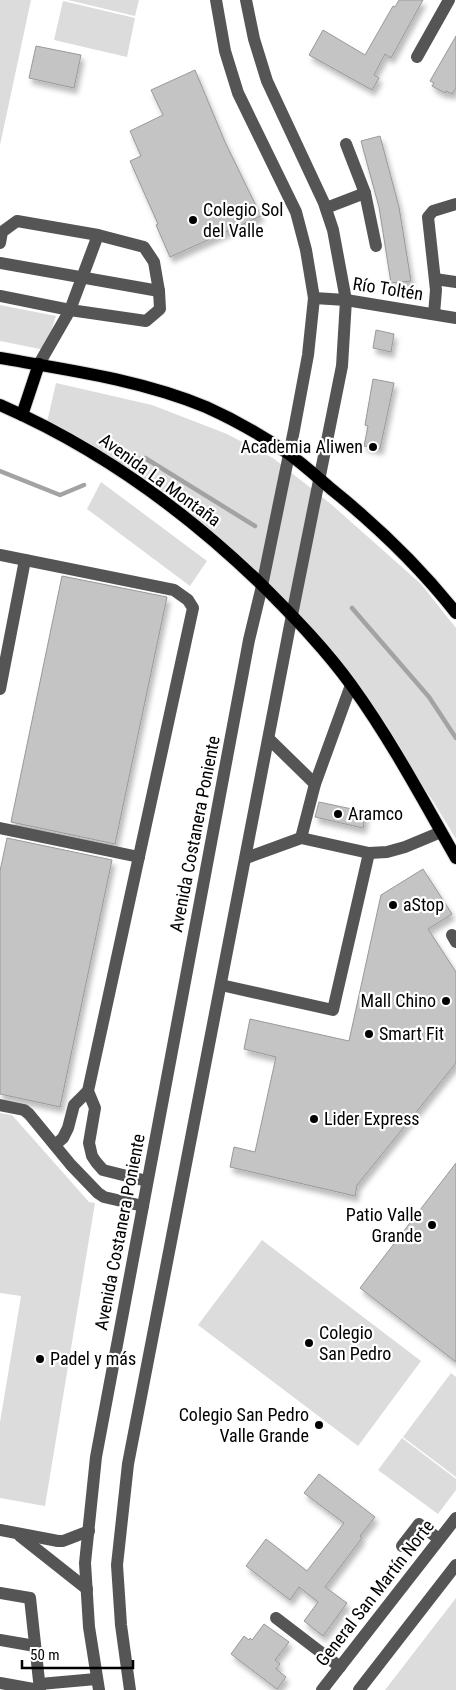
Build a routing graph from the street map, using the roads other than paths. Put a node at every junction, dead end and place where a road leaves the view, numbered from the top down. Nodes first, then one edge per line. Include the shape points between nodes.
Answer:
1 (216, 0) edge
2 (246, 0) edge
3 (449, 0) edge
4 (417, 57) dead end
5 (346, 144) dead end
6 (365, 193) junction
7 (456, 204) edge
8 (326, 208) junction
9 (98, 234) junction
10 (0, 243) edge
11 (376, 246) dead end
12 (0, 263) edge
13 (81, 278) junction
14 (434, 279) junction
15 (456, 282) edge
16 (159, 291) junction
17 (0, 296) edge
18 (314, 298) junction
19 (346, 300) junction
20 (70, 310) junction
21 (434, 314) junction
22 (456, 318) edge
23 (0, 358) edge
24 (39, 364) junction
25 (0, 405) edge
26 (22, 415) junction
27 (290, 454) junction
28 (320, 479) junction
29 (0, 555) edge
30 (25, 560) junction
31 (262, 586) junction
32 (456, 613) edge
33 (292, 615) junction
34 (351, 685) junction
35 (0, 689) edge
36 (269, 739) junction
37 (315, 784) junction
38 (0, 828) edge
39 (442, 832) junction
40 (301, 838) junction
41 (369, 853) junction
42 (139, 857) junction
43 (246, 858) junction
44 (456, 858) edge
45 (221, 985) junction
46 (88, 1091) junction
47 (0, 1105) edge
48 (55, 1145) junction
49 (147, 1181) junction
50 (143, 1206) junction
51 (456, 1518) edge
52 (0, 1530) edge
53 (89, 1531) junction
54 (18, 1535) junction
55 (439, 1539) junction
56 (402, 1546) dead end
57 (456, 1565) edge
58 (87, 1589) junction
59 (0, 1593) edge
60 (276, 1618) dead end
61 (0, 1640) edge
62 (35, 1646) junction
63 (340, 1667) junction
64 (0, 1683) edge
65 (98, 1684) edge
66 (40, 1688) edge
67 (130, 1690) edge
68 (322, 1690) edge
69 (359, 1690) edge

1 - 18 street, Avenida Costanera Poniente via 225,51 238,94 296,212
2 - 8 street via 267,81
3 - 4 street
5 - 6 street
6 - 8 street
6 - 11 street
7 - 14 street via 433,211 428,217
8 - 19 street
9 - 10 street via 17,221 2,232
9 - 13 street
9 - 16 street via 144,246 154,262
12 - 13 street
13 - 16 street
13 - 20 street
14 - 15 street
14 - 21 street
16 - 20 street via 160,310 146,321
17 - 20 street
18 - 19 street, Río Toltén
18 - 27 street, Avenida Costanera Poniente via 308,355
19 - 21 street, Río Toltén
19 - 28 street via 342,366
20 - 24 street
21 - 22 street, Río Toltén
23 - 24 main road
24 - 26 main road
24 - 27 main road via 174,395 234,421
25 - 26 main road, Avenida La Montaña
26 - 31 main road, Avenida La Montaña via 94,452 147,488 203,532
27 - 28 main road
27 - 31 street, Avenida Costanera Poniente
28 - 32 main road via 413,563
28 - 33 street
29 - 30 street
30 - 35 street
30 - 42 street via 174,590 193,608
31 - 33 main road, Avenida La Montaña
31 - 49 street, Avenida Costanera Poniente via 248,640
33 - 34 main road, Avenida La Montaña
33 - 36 street
34 - 37 street
34 - 39 main road, Avenida La Montaña
36 - 37 street
36 - 43 street
37 - 40 street
38 - 42 street
39 - 41 street via 405,847
39 - 44 main road, Avenida La Montaña
40 - 41 street
40 - 43 street
41 - 45 street via 333,1010
42 - 46 street
43 - 45 street
45 - 67 street via 128,1464 117,1565
46 - 48 street via 74,1105 68,1128
46 - 49 street via 95,1108 89,1143 92,1156 103,1170
47 - 48 street via 30,1114
48 - 50 street via 101,1196
49 - 50 street, Avenida Costanera Poniente
50 - 53 street, Avenida Costanera Poniente via 96,1457
51 - 55 street, General San Martín Norte
52 - 54 street
53 - 54 street via 63,1541
53 - 58 street, Avenida Costanera Poniente via 85,1563
54 - 58 street
55 - 56 street via 419,1524
55 - 63 street, General San Martín Norte
57 - 69 street
58 - 65 street, Avenida Costanera Poniente
59 - 62 street via 30,1598
60 - 63 street
61 - 62 street
62 - 66 street
63 - 68 street, General San Martín Norte
64 - 66 street
65 - 66 street

